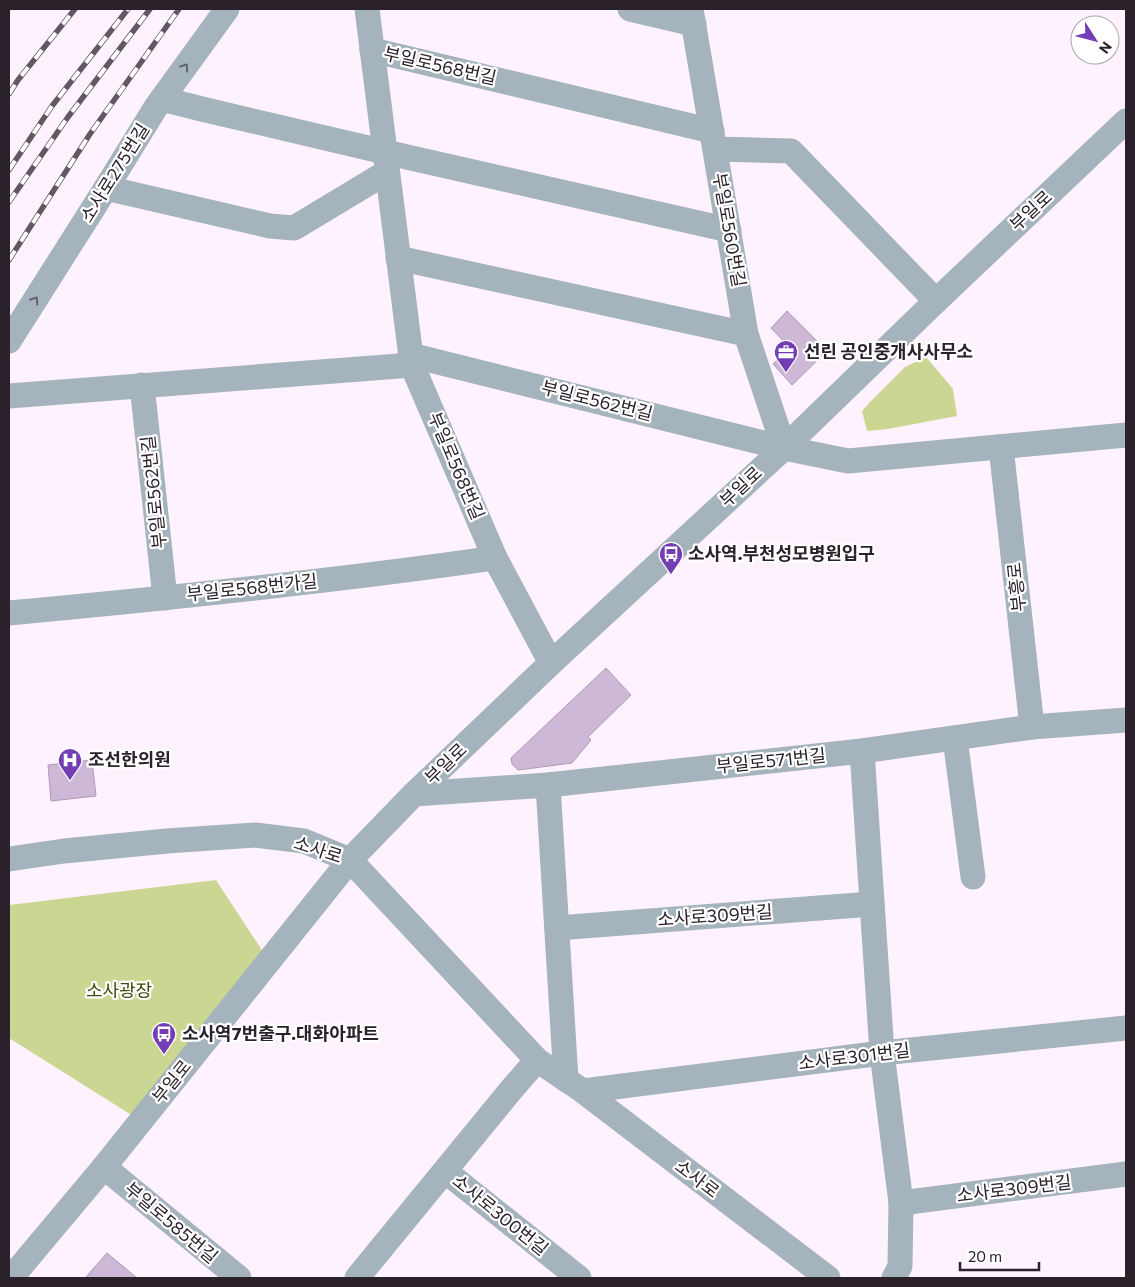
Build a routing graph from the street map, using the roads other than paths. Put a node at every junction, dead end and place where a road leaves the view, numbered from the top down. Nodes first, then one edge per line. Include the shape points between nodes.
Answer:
1 (227, 9) edge
2 (367, 9) edge
3 (630, 9) edge
4 (692, 17) edge
5 (372, 50) junction
6 (162, 99) junction
7 (1126, 121) edge
8 (713, 140) junction
9 (386, 162) junction
10 (106, 188) junction
11 (729, 230) junction
12 (398, 258) junction
13 (936, 300) junction
14 (746, 334) junction
15 (9, 341) edge
16 (411, 360) junction
17 (142, 385) junction
18 (9, 396) edge
19 (1126, 435) edge
20 (1001, 447) junction
21 (784, 448) junction
22 (495, 558) junction
23 (165, 598) junction
24 (9, 613) edge
25 (551, 663) junction
26 (1126, 720) edge
27 (1032, 727) junction
28 (955, 738) junction
29 (862, 751) junction
30 (548, 785) junction
31 (414, 794) junction
32 (9, 859) edge
33 (350, 860) junction
34 (972, 877) dead end
35 (872, 904) junction
36 (557, 928) junction
37 (1126, 1028) edge
38 (882, 1053) junction
39 (537, 1060) junction
40 (575, 1085) junction
41 (104, 1167) junction
42 (445, 1171) junction
43 (1126, 1174) edge
44 (901, 1203) junction
45 (11, 1278) edge
46 (239, 1278) edge
47 (357, 1278) edge
48 (579, 1278) edge
49 (828, 1278) edge
50 (894, 1278) edge

6 -> 1 street, 소사로275번길
2 - 5 street, 부일로568번길
3 - 4 street
4 - 8 street, 부일로560번길
5 - 8 street, 부일로568번길
5 - 9 street, 부일로568번길
6 - 9 street
6 - 10 street, 소사로275번길
7 - 13 street, 부일로
8 - 11 street, 부일로560번길
8 - 13 street via 791,151
9 - 10 street via 294,228 270,226
9 - 11 street
9 - 12 street, 부일로568번길
15 -> 10 street, 소사로275번길
11 - 14 street, 부일로560번길
12 - 14 street
12 - 16 street, 부일로568번길
13 - 21 street, 부일로
14 - 21 street, 부일로560번길
16 - 17 street, 부일로562번길
16 - 21 street, 부일로562번길
16 - 22 street, 부일로568번길
17 - 18 street, 부일로562번길
17 - 23 street, 부일로562번길
19 - 20 street
20 - 21 street via 848,461
20 - 27 street, 부흥로
21 - 25 street, 부일로
22 - 23 street, 부일로568번가길
22 - 25 street, 부일로568번길
23 - 24 street, 부일로568번가길
25 - 31 street, 부일로
26 - 27 street, 부일로571번길
27 - 28 street, 부일로571번길
28 - 29 street, 부일로571번길
28 - 34 street
29 - 30 street, 부일로571번길
29 - 35 street
30 - 31 street, 부일로571번길
30 - 36 street
31 - 33 street, 부일로
32 - 33 street, 소사로 via 64,851 255,835 304,841
33 - 39 street, 소사로
33 - 41 street, 부일로
35 - 36 street, 소사로309번길
35 - 38 street
36 - 40 street
37 - 38 street, 소사로301번길
38 - 40 street, 소사로301번길
38 - 44 street
39 - 40 street, 소사로
39 - 42 street, 소사로300번길
40 - 49 street, 소사로
41 - 45 street, 부일로
41 - 46 street, 부일로585번길
42 - 47 street, 소사로300번길
42 - 48 street, 소사로300번길
43 - 44 street, 소사로309번길
44 - 50 street via 900,1266

